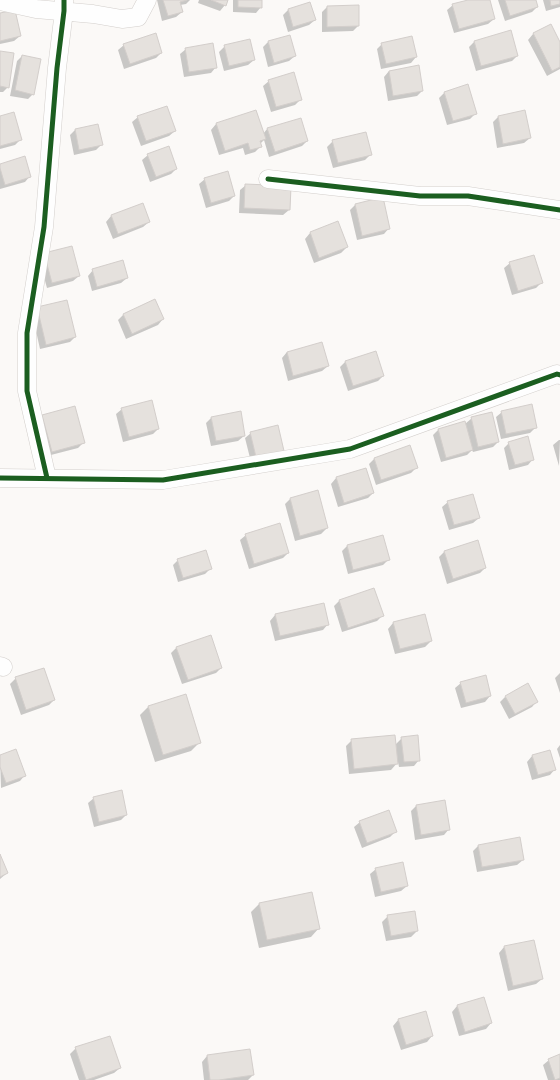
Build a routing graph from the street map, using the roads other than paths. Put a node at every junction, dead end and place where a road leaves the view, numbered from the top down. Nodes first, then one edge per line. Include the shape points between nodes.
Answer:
1 (147, 0) edge
2 (0, 1) edge
3 (64, 6) edge
4 (268, 180) dead end
5 (560, 210) edge
6 (560, 375) edge
7 (0, 478) edge
8 (47, 478) junction

1 - 3 street via 138,17 122,19
2 - 3 street via 36,9
3 - 8 street via 44,227 27,333 27,391
4 - 5 street via 420,196 468,196
6 - 8 street via 350,450 163,480
7 - 8 street

